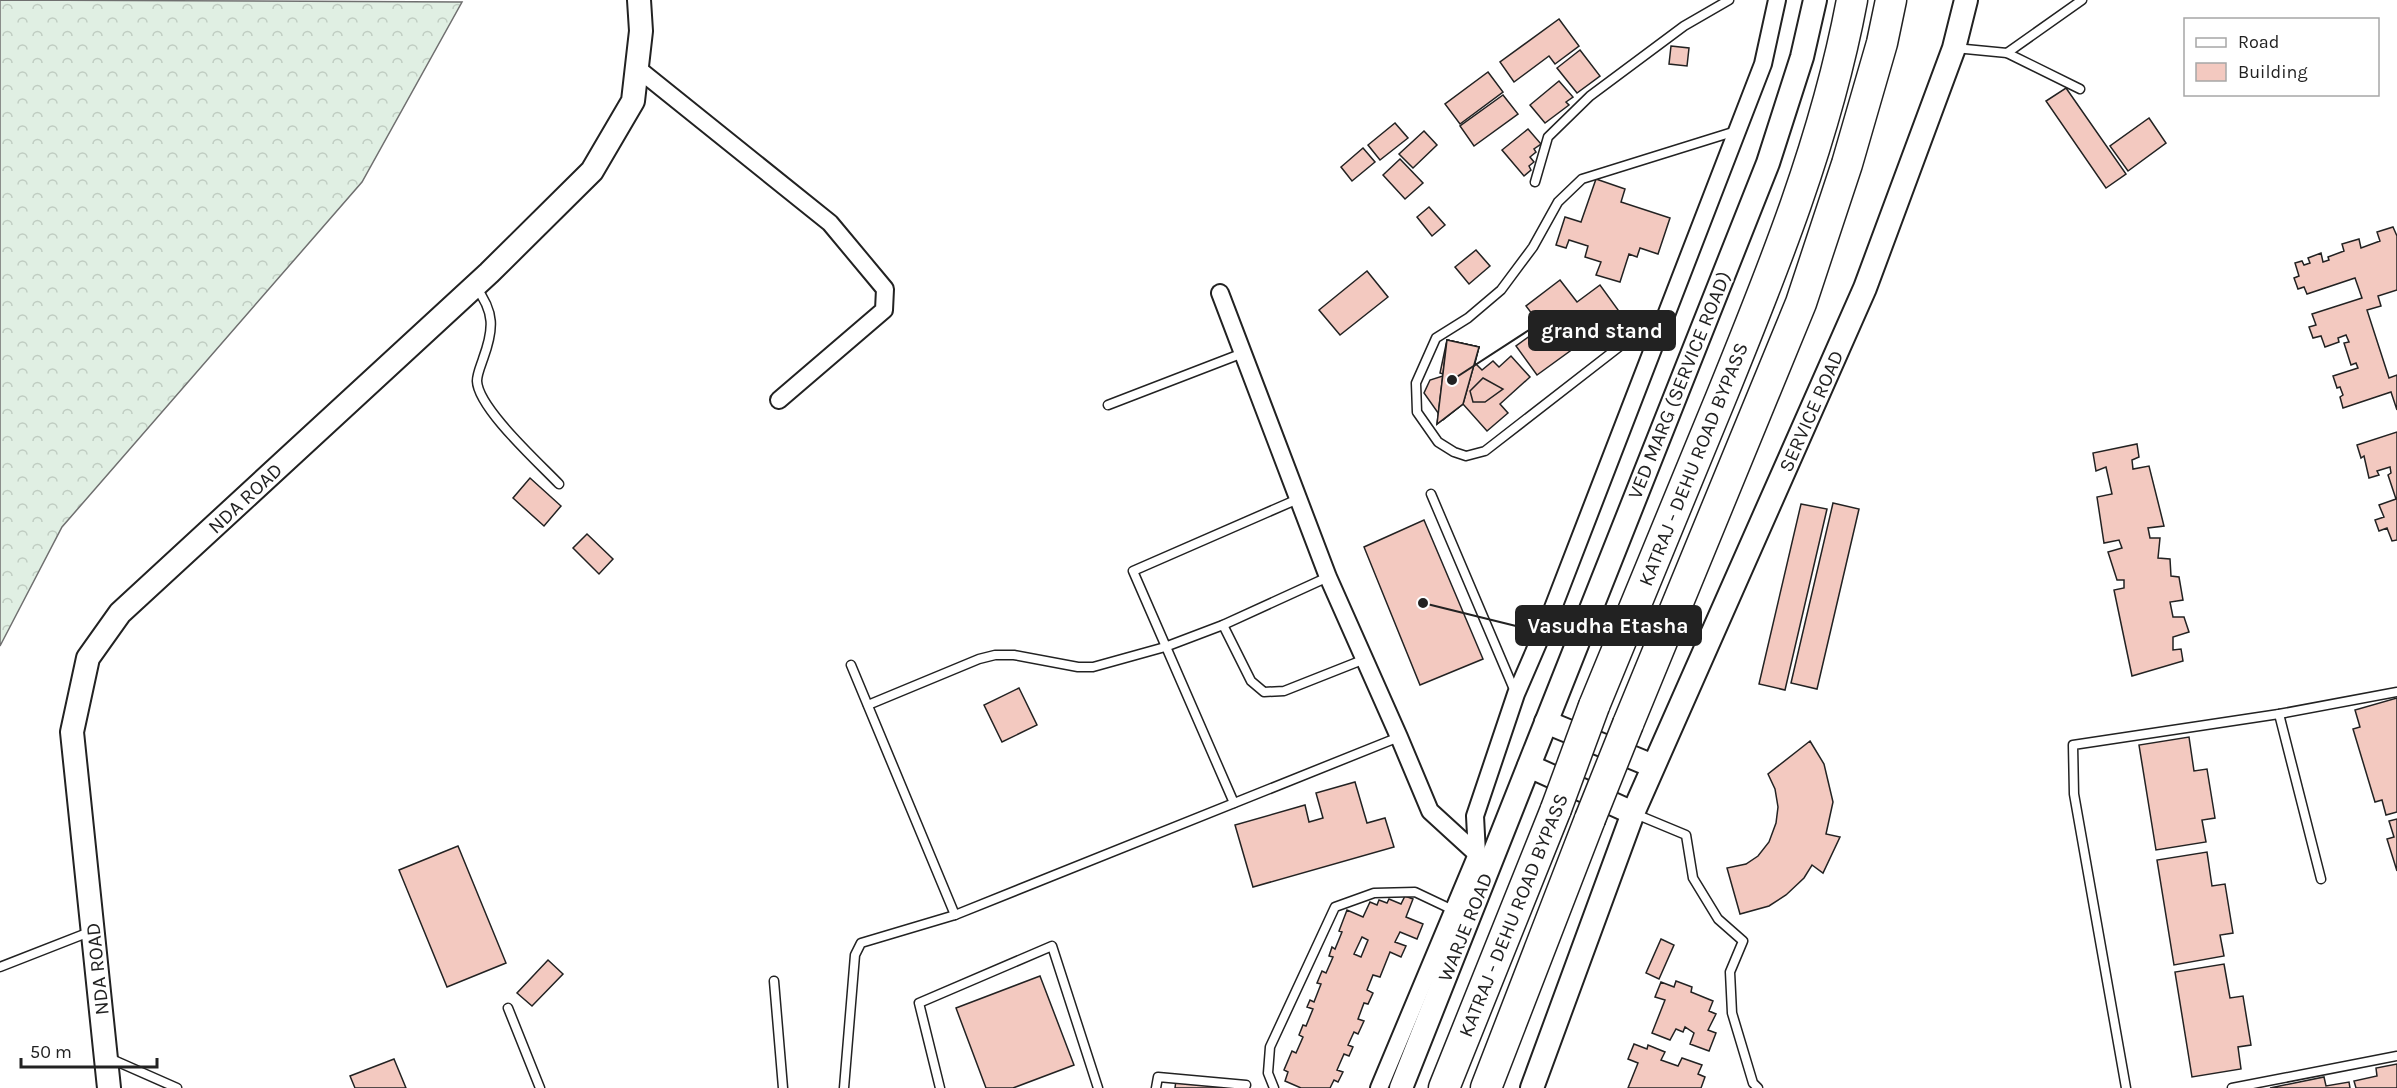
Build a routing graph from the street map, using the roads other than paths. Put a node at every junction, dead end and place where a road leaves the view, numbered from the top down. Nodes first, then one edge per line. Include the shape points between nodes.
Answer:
1 (639, 0) edge
2 (1729, 0) edge
3 (1777, 0) edge
4 (1815, 0) edge
5 (1852, 0) edge
6 (1891, 0) edge
7 (1966, 0) edge
8 (2082, 0) edge
9 (1954, 48) junction
10 (2007, 53) junction
11 (637, 68) junction
12 (2080, 89) dead end
13 (1738, 131) junction
14 (1535, 182) dead end
15 (475, 286) junction
16 (1220, 293) dead end
17 (1667, 310) junction
18 (1243, 353) junction
19 (779, 400) dead end
20 (1108, 405) dead end
21 (559, 484) dead end
22 (1431, 494) dead end
23 (1298, 499) junction
24 (1328, 577) junction
25 (1223, 625) junction
26 (1165, 647) junction
27 (1365, 659) junction
28 (851, 666) dead end
29 (2397, 692) edge
30 (1516, 694) junction
31 (868, 705) junction
32 (2279, 714) junction
33 (1546, 722) junction
34 (1399, 737) junction
35 (1529, 765) junction
36 (1653, 766) junction
37 (1234, 803) junction
38 (1632, 813) junction
39 (1483, 862) junction
40 (2321, 879) dead end
41 (1453, 910) junction
42 (955, 915) junction
43 (93, 930) junction
44 (0, 967) edge
45 (774, 981) dead end
46 (508, 1008) dead end
47 (2397, 1056) edge
48 (106, 1057) junction
49 (1246, 1085) dead end
50 (109, 1088) edge
51 (177, 1088) edge
52 (540, 1088) edge
53 (783, 1088) edge
54 (844, 1088) edge
55 (939, 1088) edge
56 (1098, 1088) edge
57 (1156, 1088) edge
58 (1274, 1088) edge
59 (1379, 1088) edge
60 (1401, 1088) edge
61 (1444, 1088) edge
62 (1486, 1088) edge
63 (1532, 1088) edge
64 (1758, 1088) edge
65 (2126, 1088) edge
66 (2232, 1088) edge

1 - 11 street, NDA ROAD
2 - 14 lane via 1684,26 1590,96 1548,137
3 - 13 street via 1763,64
4 - 33 street, VED MARG (SERVICE ROAD) via 1802,57 1768,163
5 - 61 highway, KATRAJ - DEHU ROAD BYPASS, bridge via 1819,135 1774,267 1594,706
6 - 62 highway, KATRAJ - DEHU ROAD BYPASS, bridge via 1847,164 1801,303 1628,724
7 - 9 street, SERVICE ROAD
8 - 10 lane
9 - 10 lane
9 - 36 street, SERVICE ROAD via 1865,288
10 - 12 lane
11 - 15 street, NDA ROAD via 633,101 592,171
11 - 19 street via 830,223 885,289 884,310
13 - 17 street
13 - 17 lane via 1582,179 1558,202 1533,247 1501,290 1436,338 1416,383 1417,412 1438,442 1454,452 1466,456 1485,451
15 - 21 lane via 491,314 490,340 477,380 480,393 491,411
15 - 43 street, NDA ROAD via 120,613 88,658 72,732
16 - 18 street
17 - 30 street
18 - 20 lane
18 - 23 street
22 - 30 lane
23 - 24 street
23 - 26 lane via 1133,571
24 - 25 lane
24 - 27 street
25 - 26 lane
25 - 27 lane via 1251,681 1264,692 1284,691
26 - 31 lane via 1093,667 1014,655 979,658
26 - 37 lane
27 - 34 street
28 - 31 lane
29 - 32 lane
30 - 39 street via 1475,816
31 - 42 lane
32 - 40 lane
32 - 65 lane via 2073,745 2074,794
33 - 35 street, VED MARG (SERVICE ROAD)
33 - 36 street
34 - 37 lane
34 - 39 street via 1430,811
35 - 38 street
35 - 39 street, WARJE ROAD
36 - 38 street, SERVICE ROAD
37 - 42 lane
38 - 63 street
38 - 64 lane via 1686,835 1693,878 1718,919 1743,941 1730,972 1732,1013 1753,1083
39 - 41 street
39 - 60 street, WARJE ROAD
41 - 58 lane via 1415,892 1374,893 1335,907 1270,1047 1268,1073
41 - 59 street
42 - 54 lane via 861,943 855,955
43 - 44 lane
43 - 48 street, NDA ROAD
45 - 53 lane
46 - 52 lane
47 - 66 lane
48 - 50 street, NDA ROAD
48 - 51 lane
49 - 57 lane via 1158,1077
55 - 56 lane via 919,1003 1053,946

